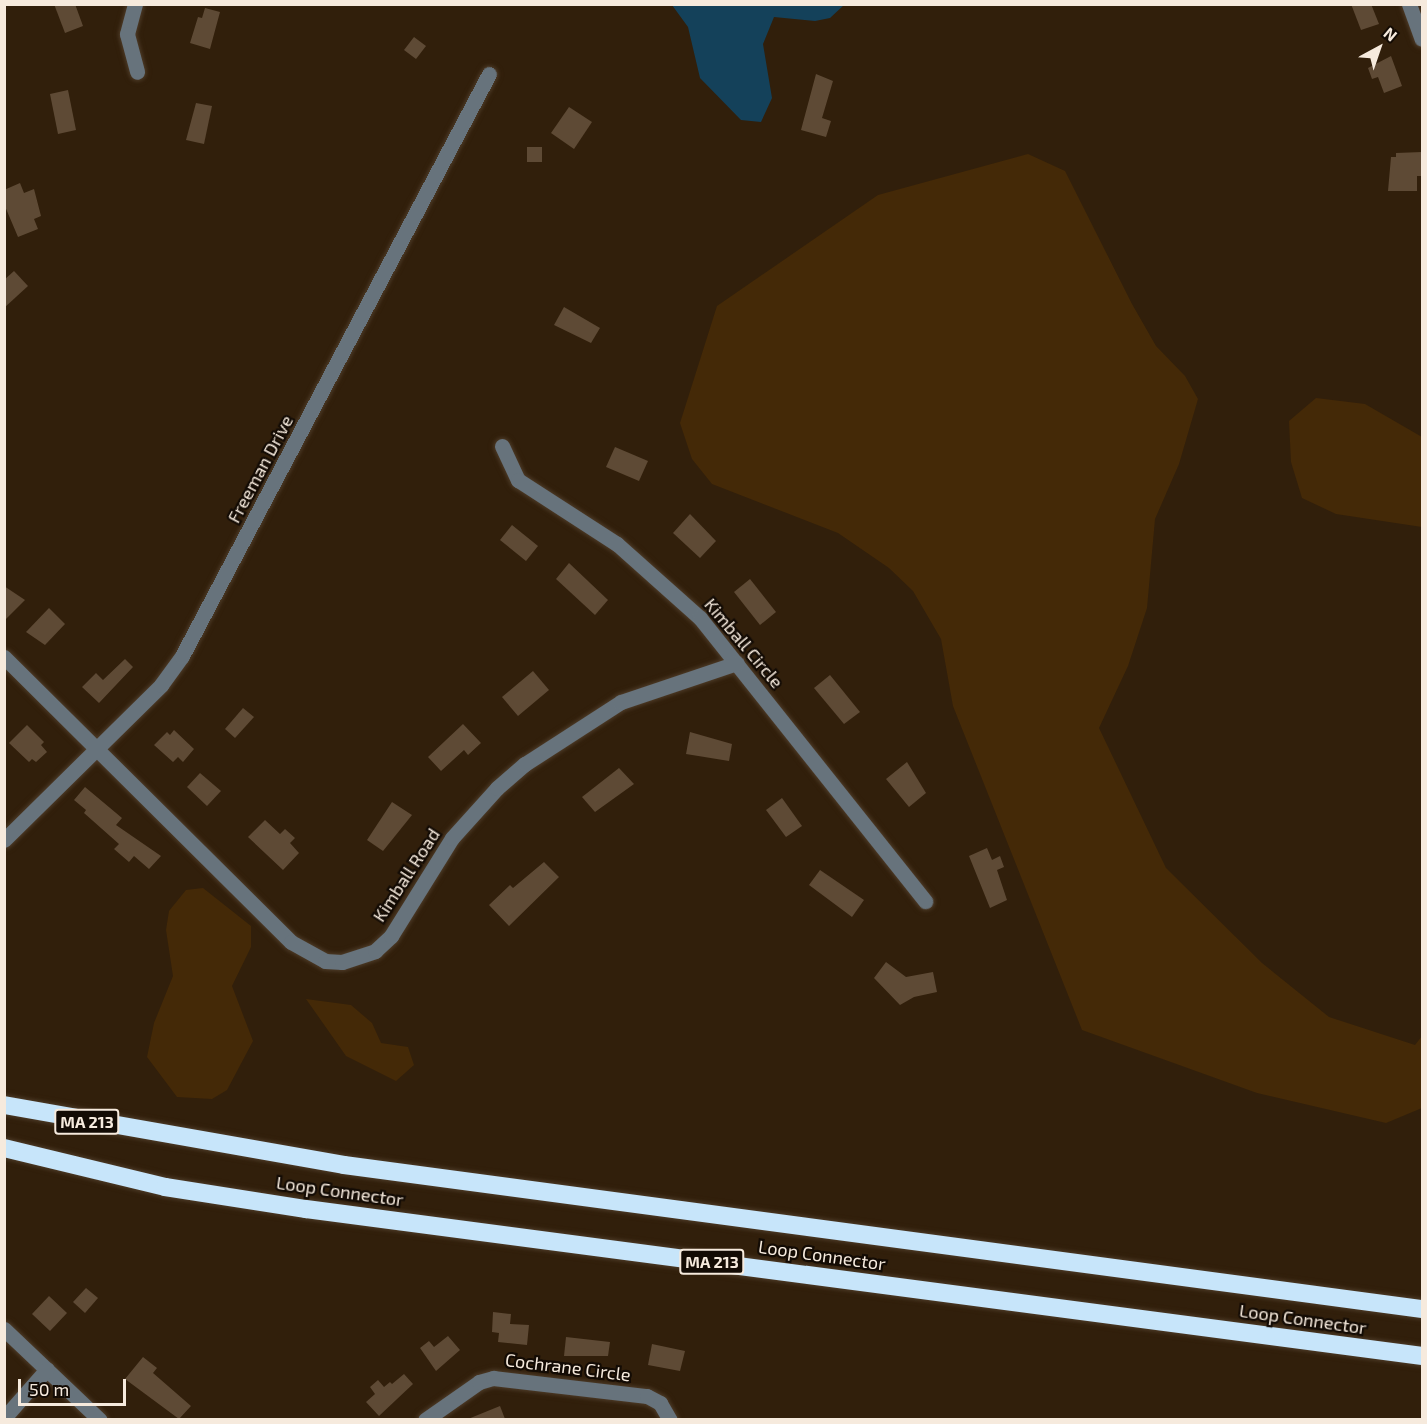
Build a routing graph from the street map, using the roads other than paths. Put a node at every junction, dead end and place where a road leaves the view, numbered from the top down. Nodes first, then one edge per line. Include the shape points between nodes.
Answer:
1 (135, 4) edge
2 (1409, 4) edge
3 (1422, 39) edge
4 (136, 72) dead end
5 (489, 74) dead end
6 (502, 446) dead end
7 (4, 657) edge
8 (737, 663) junction
9 (96, 748) junction
10 (4, 840) edge
11 (926, 901) dead end
12 (4, 1104) edge
13 (4, 1148) edge
14 (1422, 1309) edge
15 (4, 1329) edge
16 (1422, 1356) edge
17 (46, 1369) junction
18 (4, 1418) edge
19 (100, 1419) edge
20 (425, 1419) edge
21 (670, 1419) edge

1 - 4 street via 127,34
2 - 3 street
5 - 9 street, Freeman Drive via 182,656 162,685
6 - 8 street, Kimball Circle via 518,480 575,514 647,568 700,618
7 - 9 street, Kimball Road
8 - 9 street, Kimball Road via 621,702 525,764 497,788 452,838 391,936 375,951 342,962 325,961 291,942
8 - 11 street, Kimball Circle
9 - 10 street, Freeman Drive
12 - 14 highway, Loop Connector / MA 213 via 344,1165
13 - 16 highway, Loop Connector / MA 213 via 165,1187 306,1209
15 - 17 street
17 - 18 street
17 - 19 street
20 - 21 street, Cochrane Circle via 479,1382 493,1378 647,1396 660,1403

